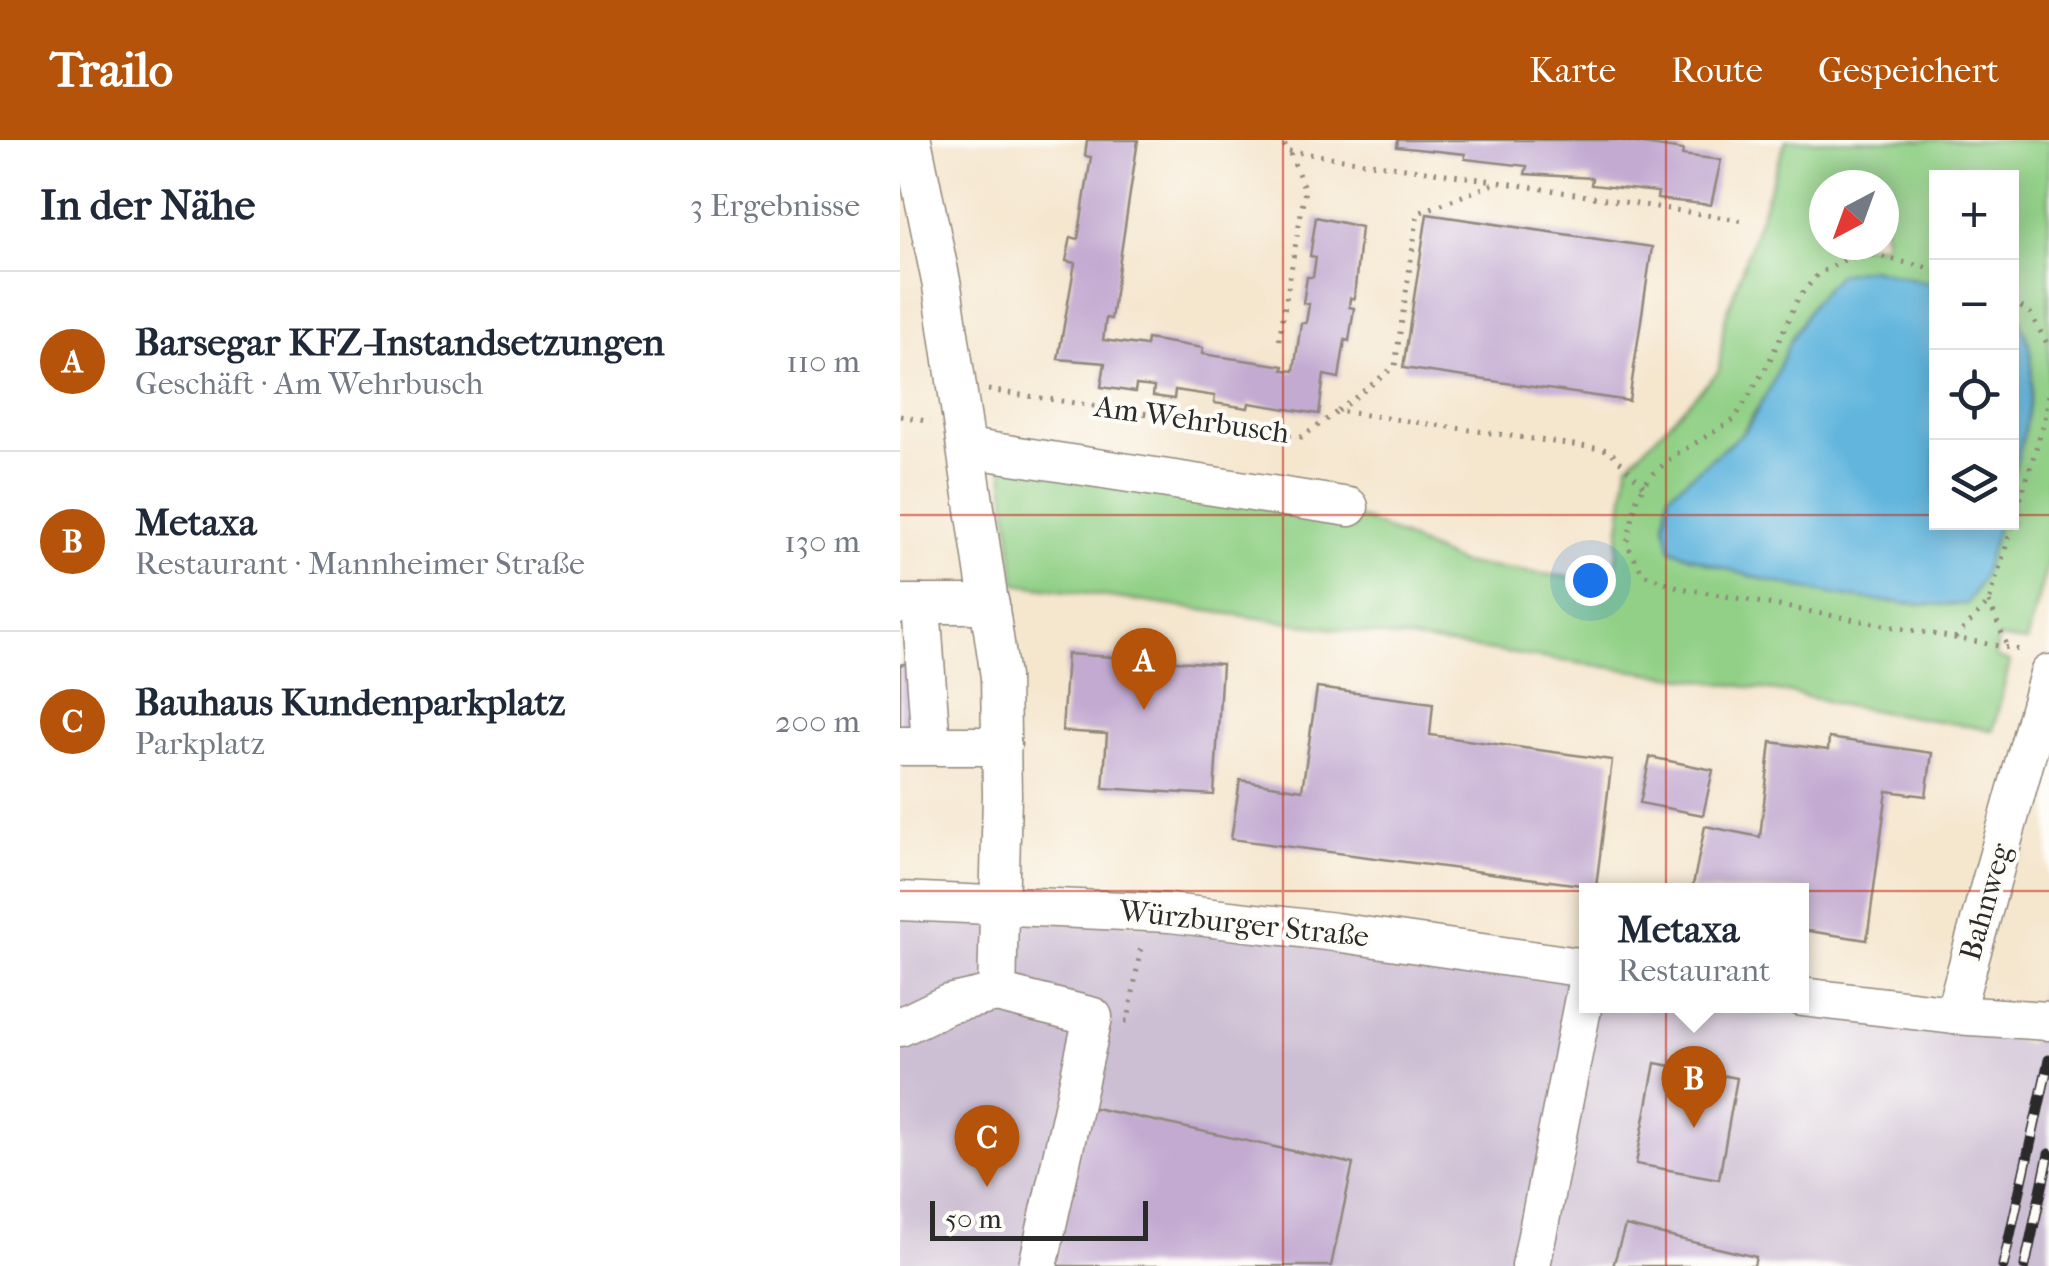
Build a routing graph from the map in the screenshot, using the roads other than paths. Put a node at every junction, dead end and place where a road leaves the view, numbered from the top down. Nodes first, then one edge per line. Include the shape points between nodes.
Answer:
1 (912, 140) edge
2 (917, 243) edge
3 (967, 448) junction
4 (1349, 508) dead end
5 (911, 604) edge
6 (990, 604) junction
7 (2042, 664) edge
8 (916, 746) edge
9 (1002, 746) junction
10 (900, 901) edge
11 (1001, 904) junction
12 (1579, 967) edge
13 (997, 993) junction
14 (1809, 998) edge
15 (1581, 1013) edge
16 (1954, 1014) junction
17 (2049, 1021) edge
18 (900, 1027) edge
19 (1038, 1266) edge
20 (1531, 1266) edge

1 - 2 street
2 - 3 street
3 - 4 street
3 - 6 street
5 - 6 street
5 - 8 street
6 - 9 street
7 - 16 street, Bahnweg
8 - 9 street
9 - 11 street
10 - 11 street, Würzburger Straße
11 - 12 street, Würzburger Straße via 1335,932
11 - 13 street
13 - 18 street via 948,1004
13 - 19 street via 1093,1018
14 - 16 street
15 - 20 street
16 - 17 street

